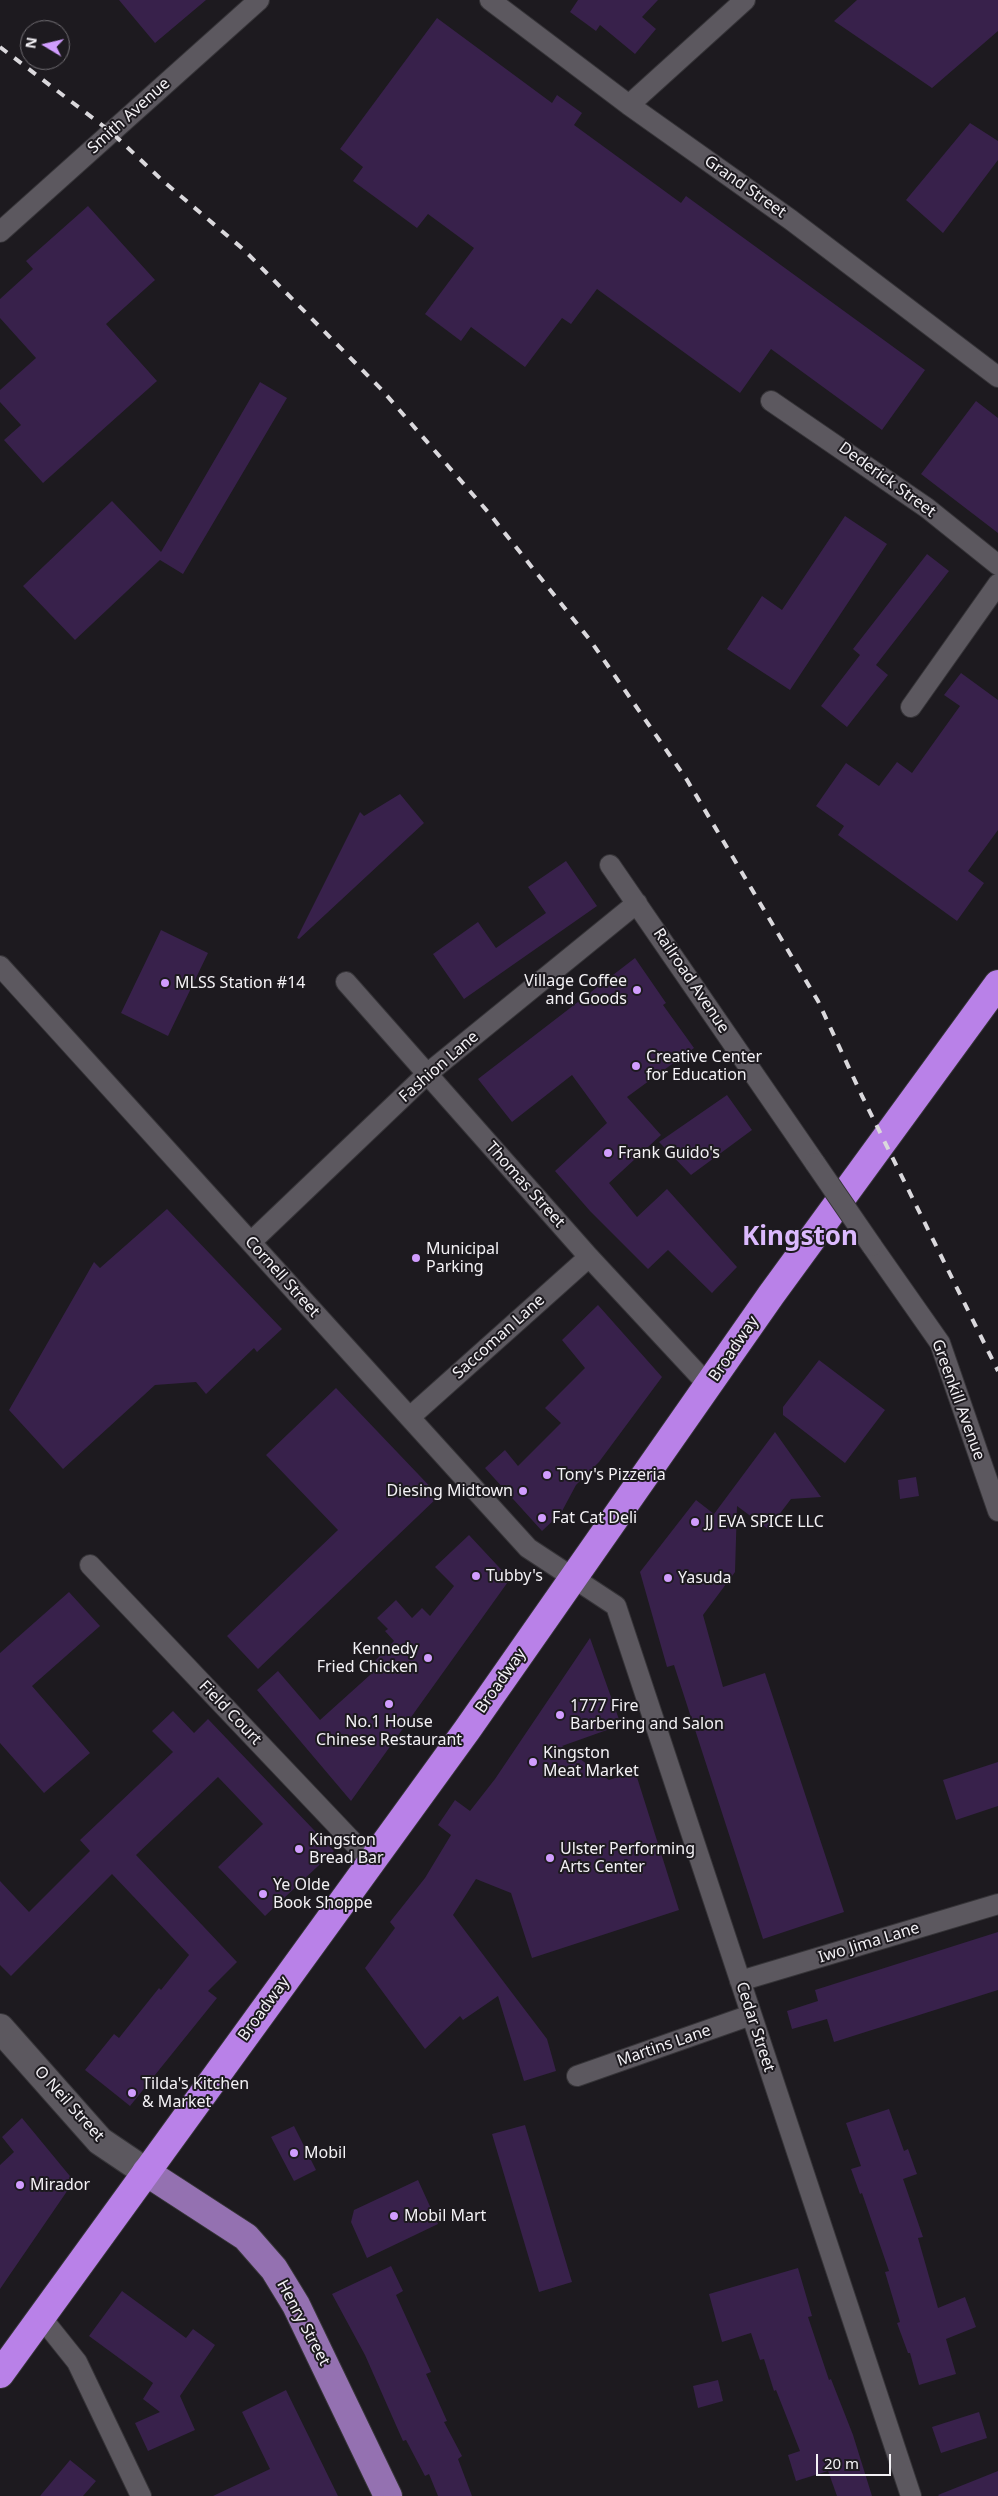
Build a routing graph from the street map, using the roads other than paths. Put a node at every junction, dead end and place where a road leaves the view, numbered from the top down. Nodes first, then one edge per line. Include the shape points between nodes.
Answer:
1 (259, 0) edge
2 (490, 0) edge
3 (745, 0) edge
4 (629, 105) junction
5 (0, 232) edge
6 (998, 377) edge
7 (771, 401) dead end
8 (998, 565) edge
9 (998, 584) edge
10 (911, 707) dead end
11 (610, 865) dead end
12 (637, 903) junction
13 (0, 966) edge
14 (346, 982) dead end
15 (998, 984) edge
16 (427, 1074) junction
17 (250, 1242) junction
18 (872, 1246) joint
19 (589, 1257) junction
20 (708, 1386) junction
21 (410, 1417) junction
22 (998, 1511) edge
23 (90, 1565) dead end
24 (573, 1579) junction
25 (371, 1861) junction
26 (998, 1904) edge
27 (740, 1981) junction
28 (751, 2015) junction
29 (0, 2028) edge
30 (577, 2076) dead end
31 (146, 2172) junction
32 (41, 2317) junction
33 (0, 2374) edge
34 (141, 2496) edge
35 (388, 2496) edge
36 (911, 2496) edge

1 - 5 street, Smith Avenue
2 - 4 street, Grand Street
3 - 4 street
4 - 6 street, Grand Street via 791,220
7 - 8 street, Dederick Street via 927,508
9 - 10 street
11 - 12 street, Railroad Avenue
12 - 16 street, Fashion Lane
12 - 18 street, Railroad Avenue, bridge
13 - 17 street, Cornell Street
14 - 16 street, Thomas Street
15 - 20 highway, Broadway
16 - 17 street, Fashion Lane
16 - 19 street, Thomas Street
17 - 21 street, Cornell Street
18 - 22 street, Greenkill Avenue via 940,1344
19 - 20 street, Thomas Street
19 - 21 street, Saccoman Lane
20 - 24 highway, Broadway
21 - 24 street, Cornell Street via 528,1548
23 - 25 street, Field Court
24 - 25 highway, Broadway
24 - 27 street, Cedar Street via 616,1606
25 - 31 highway, Broadway
26 - 27 street, Iwo Jima Lane
27 - 28 street, Cedar Street
28 - 30 street, Martins Lane
28 - 36 street, Cedar Street
29 - 31 street, O Neil Street via 100,2141
31 - 32 highway, Broadway
31 - 35 main road, Henry Street via 246,2237 274,2269 300,2311
32 - 33 highway, Broadway
32 - 34 street via 77,2362

